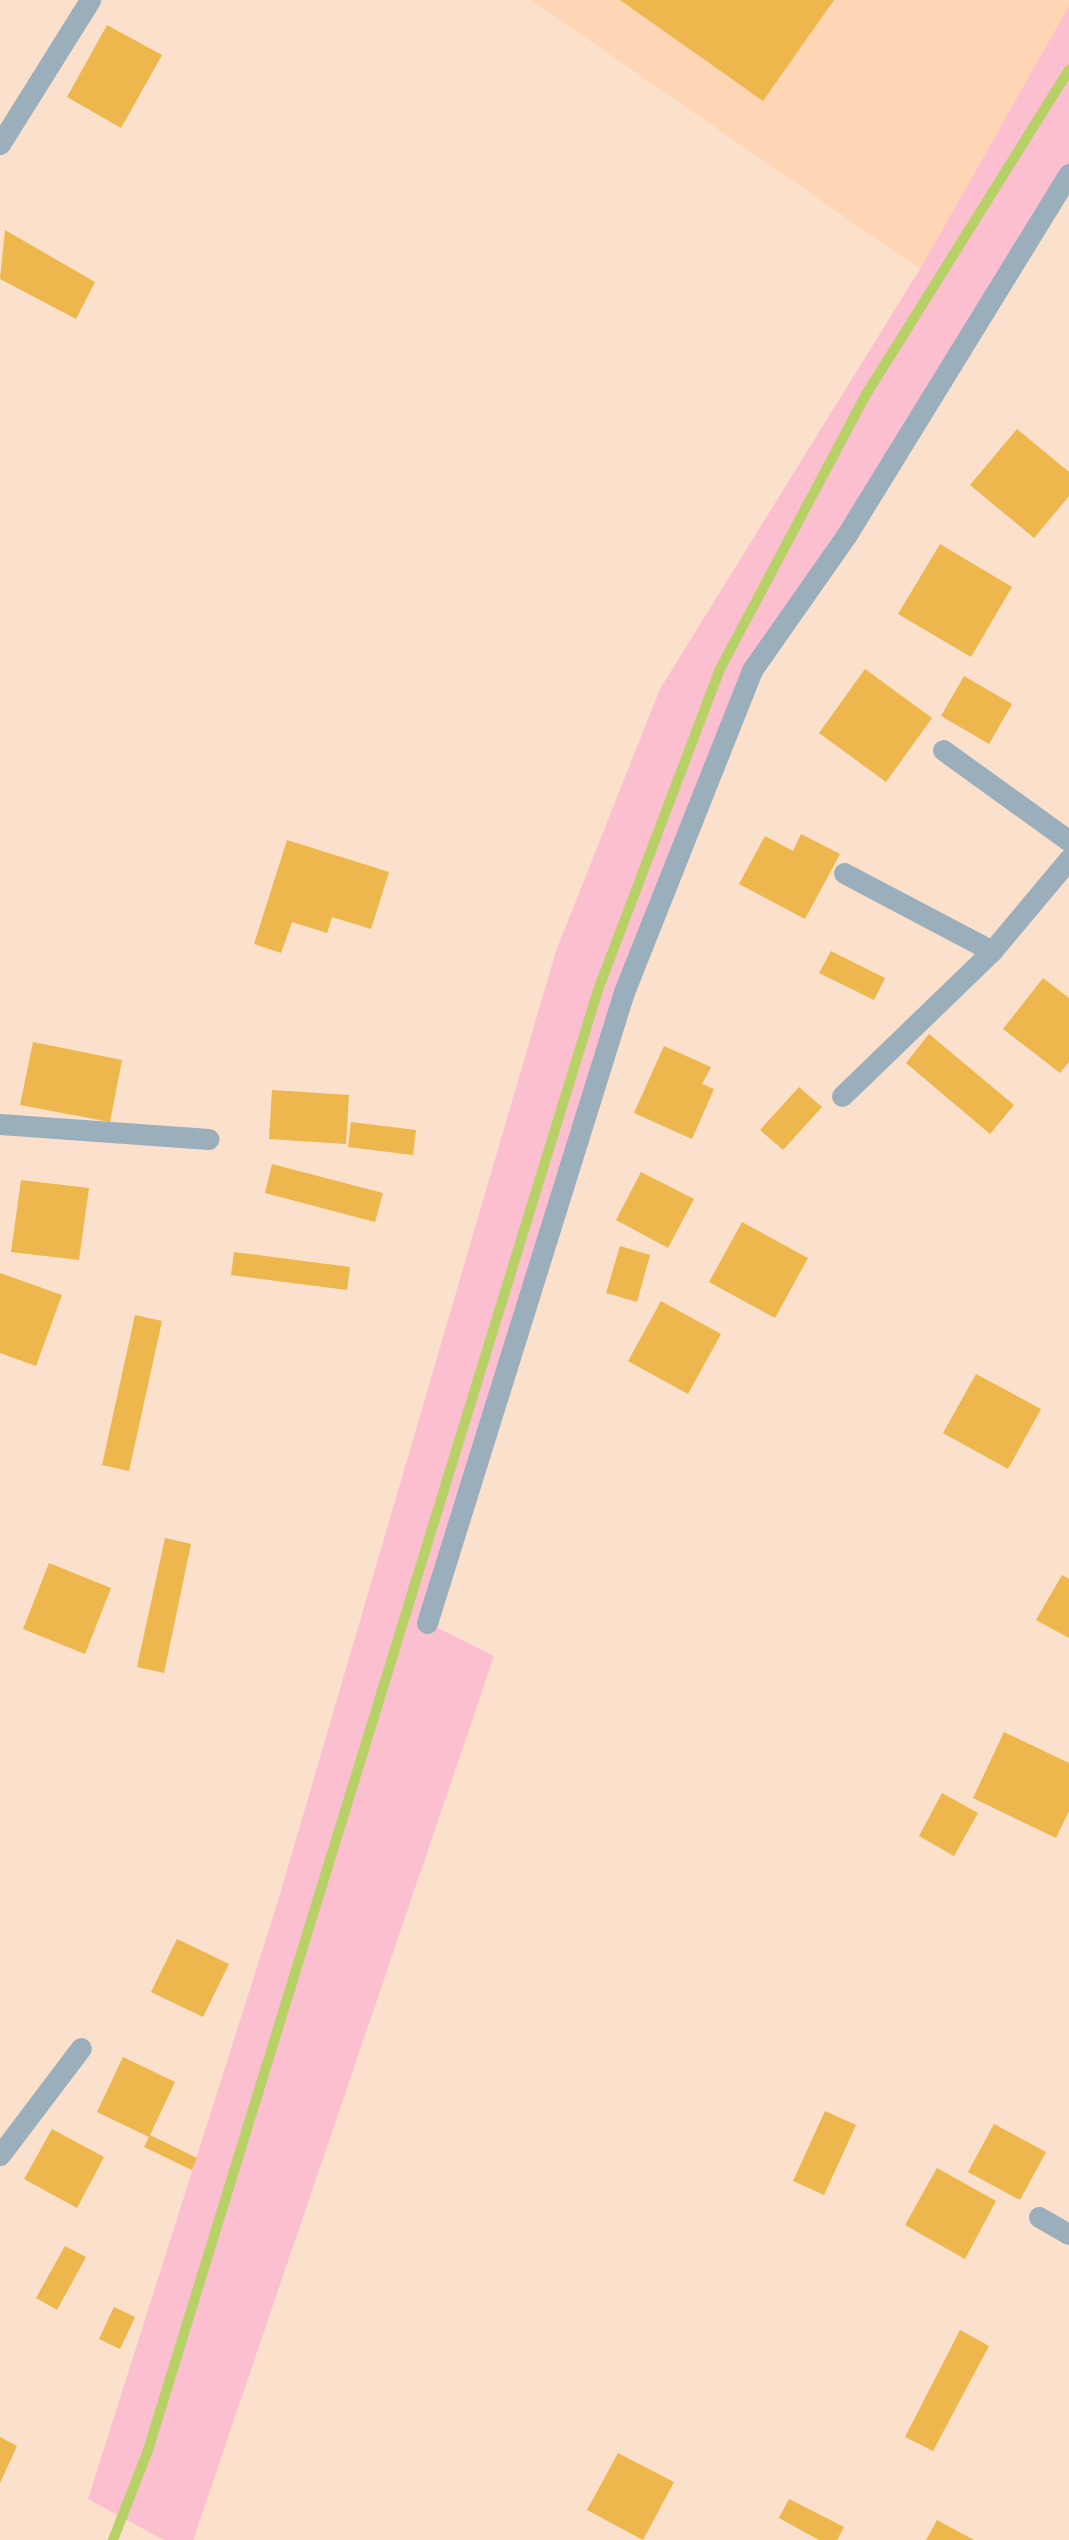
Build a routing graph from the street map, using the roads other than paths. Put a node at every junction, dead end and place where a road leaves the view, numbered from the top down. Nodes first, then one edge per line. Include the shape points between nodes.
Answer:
1 (90, 0) edge
2 (0, 144) edge
3 (1069, 174) edge
4 (943, 750) dead end
5 (1069, 841) edge
6 (1069, 859) edge
7 (844, 873) dead end
8 (992, 951) junction
9 (842, 1096) dead end
10 (0, 1124) edge
11 (208, 1139) dead end
12 (427, 1623) dead end
13 (81, 2048) dead end
14 (0, 2155) edge
15 (1039, 2217) dead end
16 (1069, 2234) edge

1 - 2 street
3 - 12 street via 846,536 752,670 624,992
4 - 5 street
6 - 8 street
7 - 8 street
8 - 9 street
10 - 11 street
13 - 14 street
15 - 16 street

